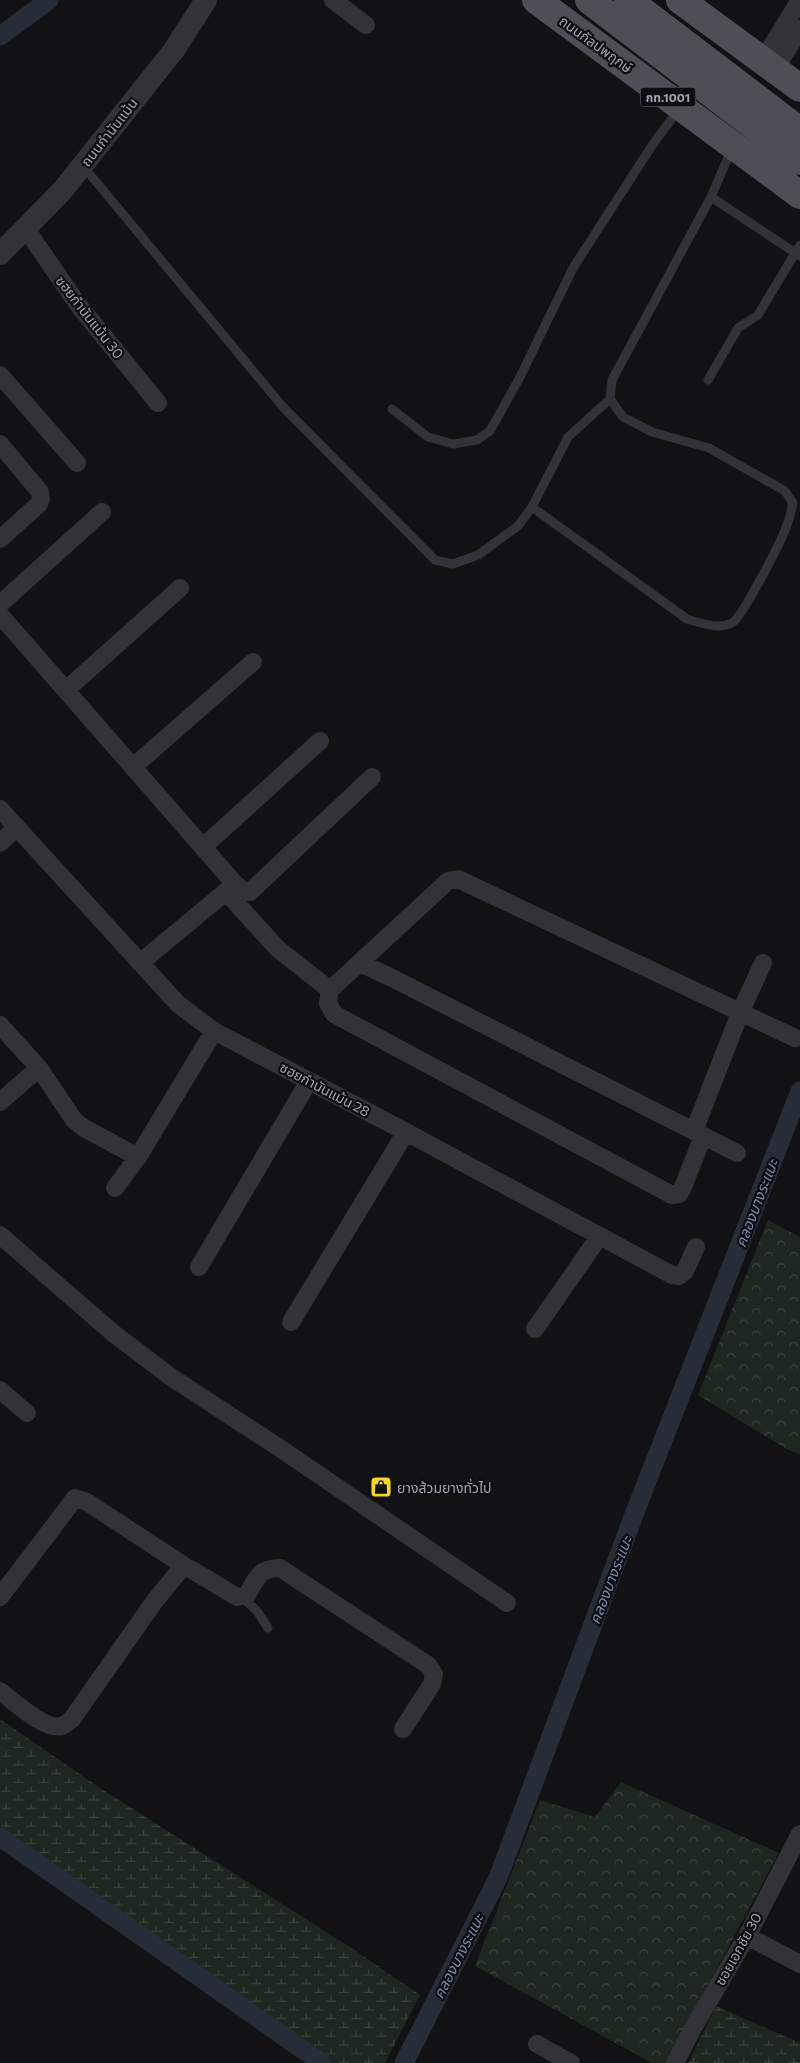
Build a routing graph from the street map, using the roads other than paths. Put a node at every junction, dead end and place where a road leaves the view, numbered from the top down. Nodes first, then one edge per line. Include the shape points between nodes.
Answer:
1 (206, 0) edge
2 (333, 0) edge
3 (536, 0) edge
4 (589, 0) edge
5 (628, 0) edge
6 (680, 0) edge
7 (800, 0) edge
8 (366, 25) dead end
9 (800, 29) edge
10 (769, 64) junction
11 (800, 88) edge
12 (746, 105) junction
13 (681, 106) junction
14 (800, 131) edge
15 (734, 146) junction
16 (800, 161) edge
17 (82, 165) junction
18 (800, 195) edge
19 (711, 197) junction
20 (26, 229) junction
21 (798, 252) edge
22 (0, 254) edge
23 (0, 375) edge
24 (708, 380) dead end
25 (610, 399) junction
26 (158, 403) dead end
27 (392, 409) dead end
28 (0, 444) edge
29 (77, 463) dead end
30 (532, 507) junction
31 (102, 512) dead end
32 (0, 539) edge
33 (180, 588) dead end
34 (0, 604) edge
35 (0, 615) edge
36 (253, 662) dead end
37 (66, 690) junction
38 (320, 741) dead end
39 (133, 767) junction
40 (372, 777) dead end
41 (0, 808) edge
42 (17, 827) junction
43 (0, 843) edge
44 (203, 847) junction
45 (230, 888) junction
46 (140, 963) junction
47 (360, 963) junction
48 (763, 963) dead end
49 (330, 990) junction
50 (740, 1013) junction
51 (0, 1025) edge
52 (214, 1032) junction
53 (795, 1038) dead end
54 (39, 1068) junction
55 (309, 1081) junction
56 (0, 1102) edge
57 (406, 1132) junction
58 (699, 1133) junction
59 (737, 1153) dead end
60 (138, 1157) junction
61 (115, 1188) dead end
62 (0, 1235) edge
63 (599, 1237) junction
64 (696, 1247) dead end
65 (199, 1267) dead end
66 (291, 1322) dead end
67 (535, 1329) dead end
68 (0, 1390) edge
69 (27, 1413) dead end
70 (186, 1568) junction
71 (0, 1597) edge
72 (242, 1597) junction
73 (507, 1603) dead end
74 (268, 1628) dead end
75 (0, 1691) edge
76 (403, 1729) dead end
77 (800, 1834) edge
78 (747, 1936) junction
79 (800, 1964) edge
80 (537, 2044) dead end
81 (571, 2063) edge
82 (675, 2063) edge

1 - 17 street, ถนนกำนันแม้น via 174,50
2 - 8 street
3 - 13 main road, ถนนกัลปพฤกษ์ / กท.1001
4 - 12 main road, กท.1001
5 - 12 main road, กท.1001
6 - 10 main road
7 - 10 street
9 - 10 street
10 - 11 main road
12 - 14 main road, กท.1001
12 - 16 main road, กท.1001
13 - 15 main road, ถนนกัลปพฤกษ์ / กท.1001
13 - 27 lane via 573,268 490,431 477,440 453,444 428,437
15 - 18 main road, ถนนกัลปพฤกษ์ / กท.1001
15 - 19 lane
17 - 20 street, ถนนกำนันแม้น
17 - 30 lane via 283,406 434,560 453,564 478,555 518,526
19 - 21 lane
19 - 25 lane via 612,380
20 - 22 street, ถนนกำนันแม้น
20 - 26 street, ซฮยกำนันแม้น 30 via 78,306
21 - 24 lane via 758,315 738,328
23 - 29 street
25 - 30 lane via 568,437
25 - 30 lane via 623,417 652,432 709,448 785,491 793,503 788,525 735,622 724,626 707,625 687,619
28 - 32 street via 40,492 41,499
31 - 34 street
33 - 37 street
35 - 37 street
36 - 39 street
37 - 39 street
38 - 44 street
39 - 44 street
40 - 45 street via 250,892
41 - 42 street, ซฮยกำนันแม้น 28
42 - 43 street
42 - 46 street, ซฮยกำนันแม้น 28
44 - 45 street
45 - 46 street
45 - 49 street via 278,949
46 - 52 street, ซฮยกำนันแม้น 28 via 178,1004
47 - 49 street
47 - 50 street via 448,880 458,878
47 - 58 street
48 - 50 street
49 - 58 street via 328,1002 334,1014 672,1195 679,1194 684,1187
50 - 53 street
50 - 58 street
51 - 54 street
52 - 55 street, ซฮยกำนันแม้น 28
52 - 60 street
54 - 56 street
54 - 60 street via 74,1120
55 - 57 street, ซฮยกำนันแม้น 28
55 - 65 street
57 - 63 street, ซฮยกำนันแม้น 28
57 - 66 street
58 - 59 street
60 - 61 street
62 - 73 street via 113,1333 171,1377
63 - 64 street, ซฮยกำนันแม้น 28 via 679,1276 685,1271
63 - 67 street
68 - 69 street
70 - 71 street via 87,1502 75,1498
70 - 72 street
70 - 75 street via 180,1570 154,1602 72,1719 61,1726 51,1726
72 - 74 lane
72 - 76 street via 247,1595 259,1574 268,1568 280,1568 428,1665 434,1674 432,1684
77 - 78 street, ซอยเอกชัย 30
78 - 79 street
78 - 82 street, ซอยเอกชัย 30
80 - 81 street

